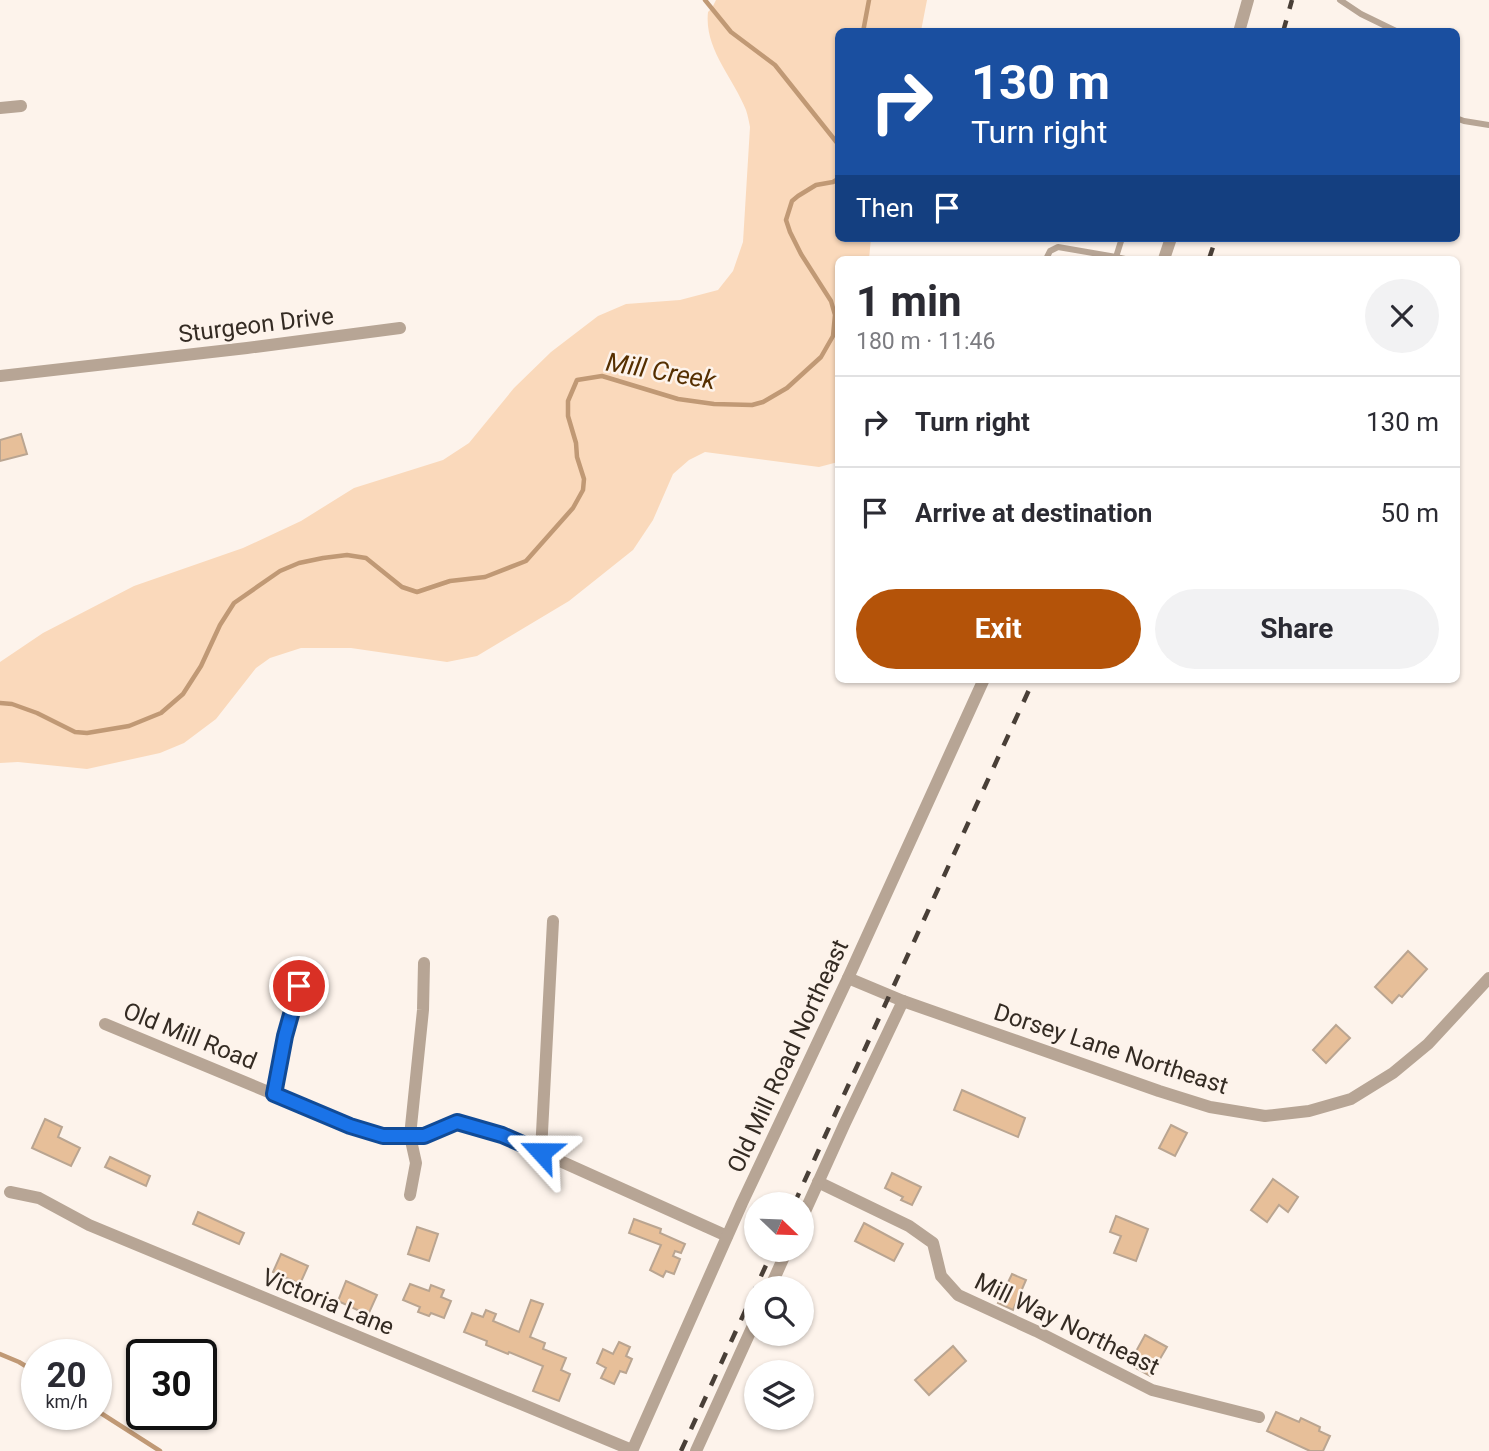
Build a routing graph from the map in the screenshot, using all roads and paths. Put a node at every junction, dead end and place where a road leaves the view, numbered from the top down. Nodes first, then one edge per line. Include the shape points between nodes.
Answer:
1 (1248, 0) edge
2 (1340, 0) edge
3 (1240, 28) edge
4 (1389, 28) edge
5 (21, 106) dead end
6 (0, 108) edge
7 (1460, 120) edge
8 (1489, 125) edge
9 (1048, 256) edge
10 (1110, 256) edge
11 (400, 327) dead end
12 (0, 376) edge
13 (982, 683) edge
14 (553, 921) dead end
15 (424, 964) dead end
16 (848, 978) junction
17 (1489, 978) edge
18 (299, 986) dead end
19 (904, 1001) junction
20 (105, 1024) dead end
21 (274, 1094) junction
22 (410, 1136) junction
23 (541, 1152) junction
24 (818, 1182) junction
25 (10, 1192) dead end
26 (814, 1192) edge
27 (410, 1195) dead end
28 (727, 1236) junction
29 (744, 1345) edge
30 (1259, 1417) dead end
31 (632, 1451) edge
32 (696, 1451) edge

1 - 3 street
2 - 4 lane
5 - 6 street
7 - 8 lane
9 - 10 lane via 1058,247
11 - 12 street, Sturgeon Drive
13 - 16 street, Old Mill Road Northeast
14 - 23 street
15 - 22 street
16 - 19 street, Dorsey Lane Northeast
16 - 28 street, Old Mill Road Northeast
17 - 19 street, Dorsey Lane Northeast via 1428,1044 1393,1073 1351,1098 1309,1111 1265,1115 1210,1107
18 - 21 street
19 - 24 street
20 - 21 street, Old Mill Road
21 - 22 street, Old Mill Road via 350,1126 383,1136
22 - 23 street, Old Mill Road via 424,1136 457,1122
22 - 27 street via 416,1163
23 - 28 street, Old Mill Road
24 - 26 street
24 - 30 street, Mill Way Northeast via 909,1226 933,1243 941,1276 958,1295 1152,1390
25 - 31 street, Victoria Lane via 39,1198 89,1225
28 - 31 street, Old Mill Road Northeast
29 - 32 street

